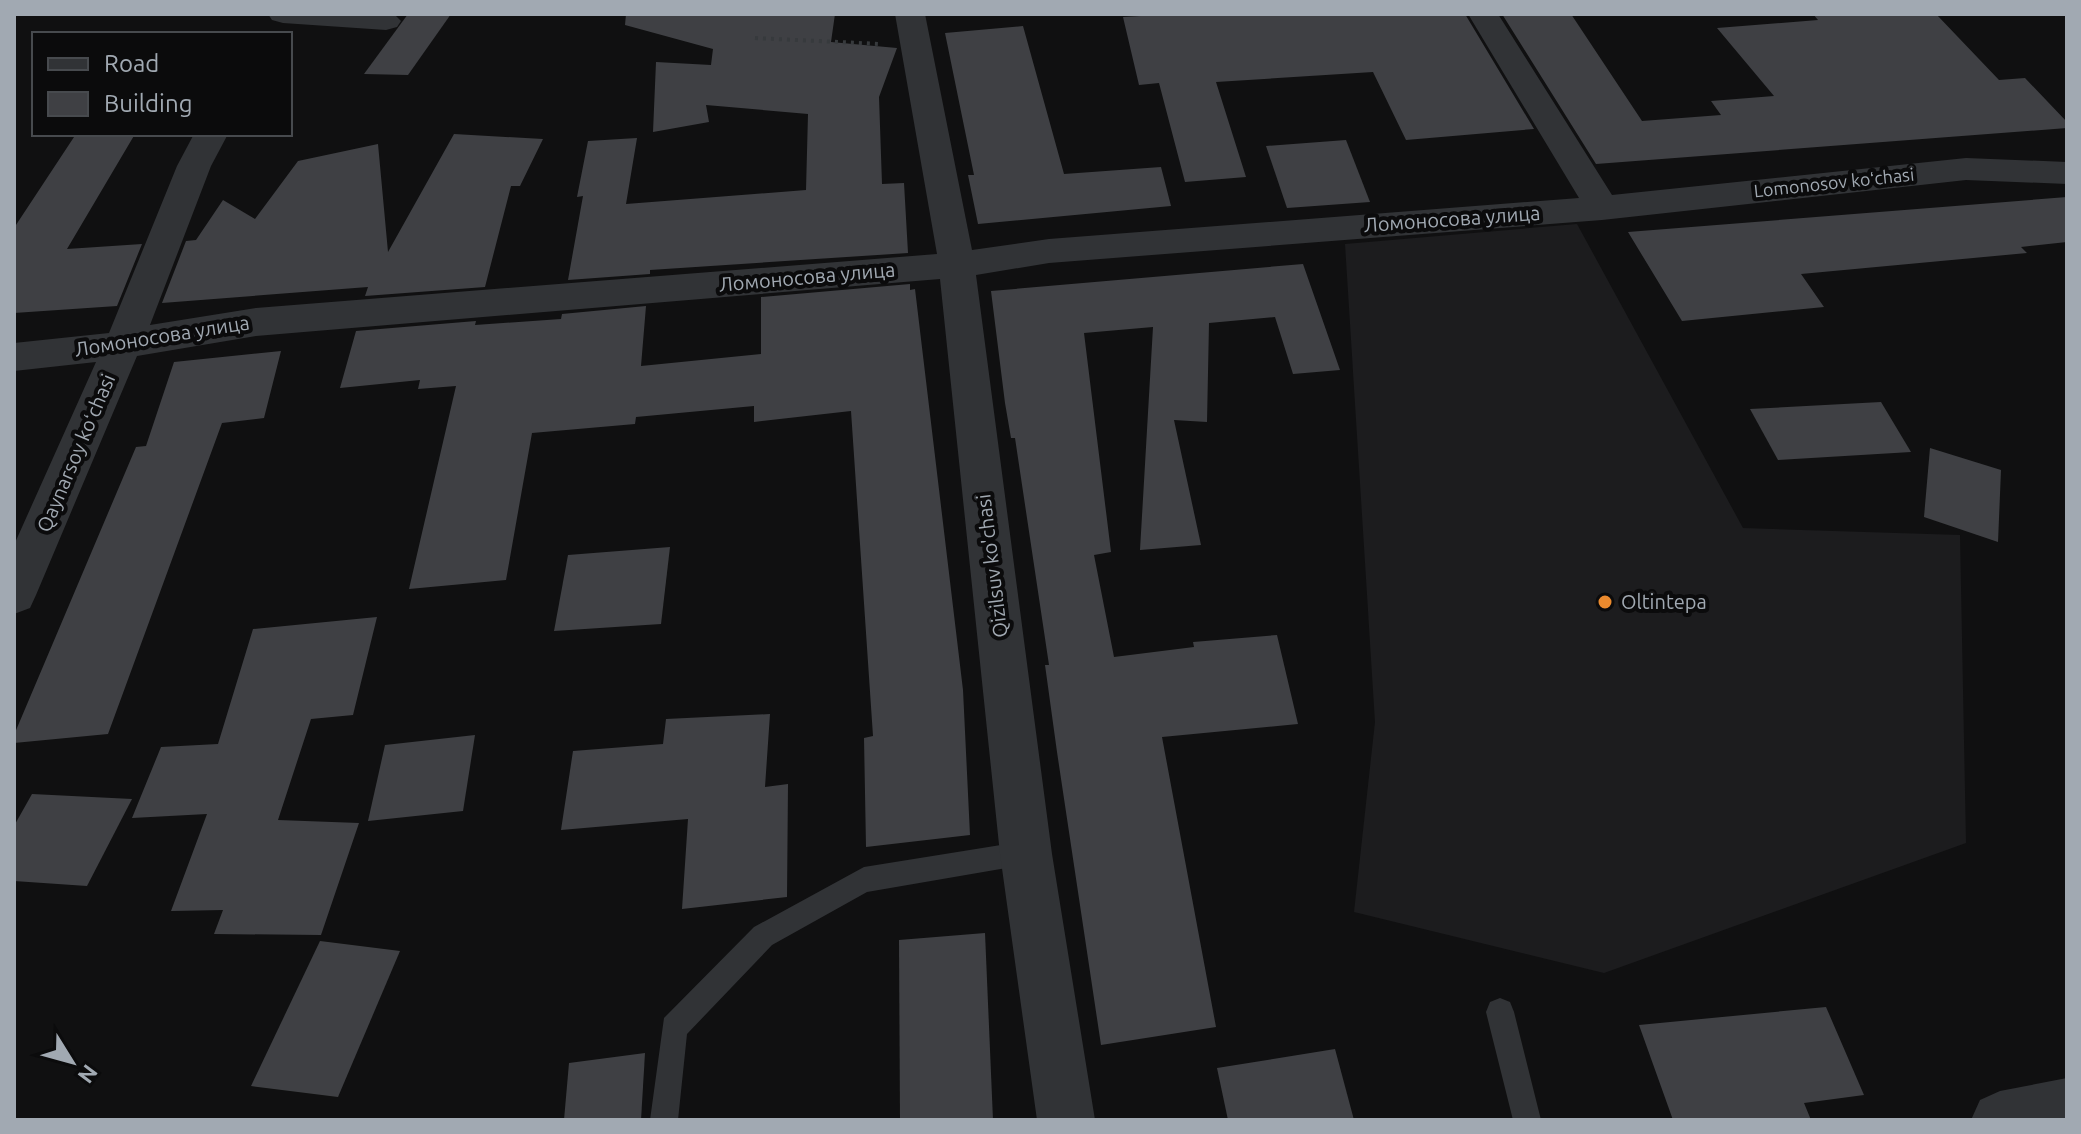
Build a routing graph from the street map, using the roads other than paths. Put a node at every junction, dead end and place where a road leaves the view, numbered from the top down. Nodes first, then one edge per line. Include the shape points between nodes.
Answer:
1 (280, 14) edge
2 (1483, 14) edge
3 (386, 21) dead end
4 (911, 26) edge
5 (267, 32) edge
6 (210, 136) edge
7 (2067, 173) edge
8 (1602, 208) junction
9 (957, 265) junction
10 (123, 345) junction
11 (14, 357) edge
12 (14, 595) edge
13 (1026, 854) junction
14 (1500, 1012) dead end
15 (2067, 1107) edge
16 (664, 1120) edge
17 (1066, 1120) edge
18 (1527, 1120) edge
19 (2000, 1120) edge

1 - 3 street
1 - 5 street
2 - 8 street
4 - 9 street, Qizilsuv ko'chasi
6 - 10 street, Qaynarsoy koʻchasi
7 - 8 street, Lomonosov koʻchasi via 1966,169
8 - 9 street, Ломоносова улица via 1065,249
9 - 10 street, Ломоносова улица via 256,322
9 - 13 street, Qizilsuv ko'chasi
10 - 11 street, Ломоносова улица
10 - 12 street, Qaynarsoy koʻchasi
13 - 16 lane via 864,880 763,936 674,1028
13 - 17 street, Qizilsuv ko'chasi
14 - 18 lane
15 - 19 street

